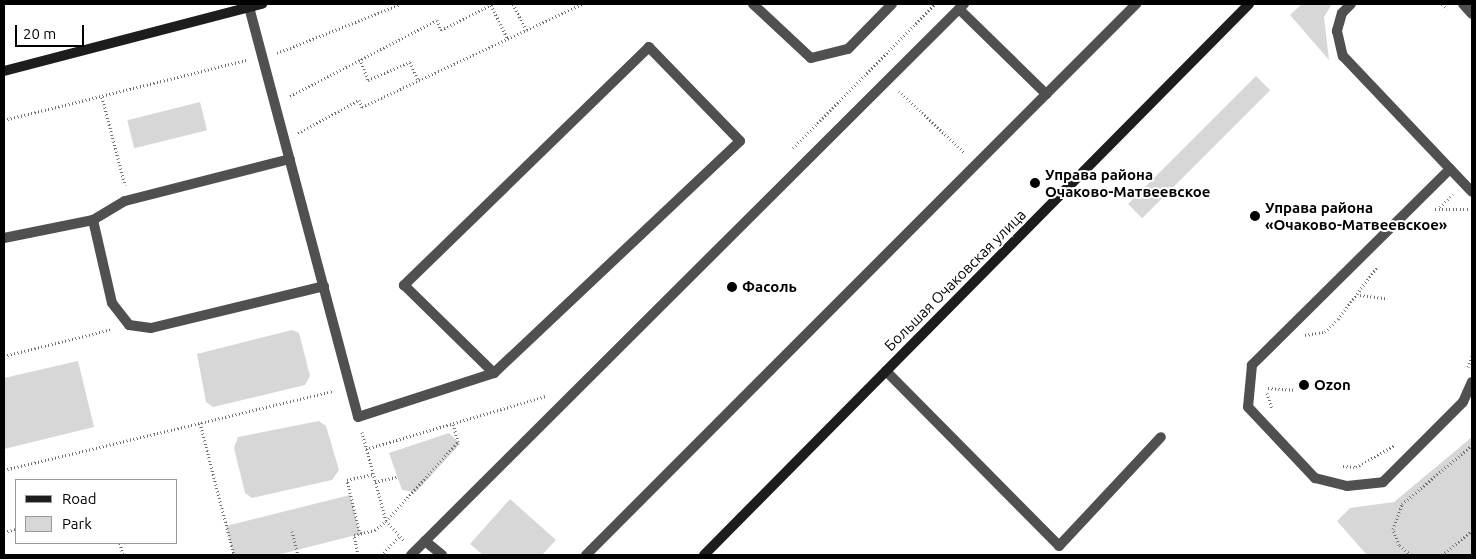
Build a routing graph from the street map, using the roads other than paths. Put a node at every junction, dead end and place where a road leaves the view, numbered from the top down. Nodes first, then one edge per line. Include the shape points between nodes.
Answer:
1 (262, 4) edge
2 (753, 4) edge
3 (892, 4) edge
4 (1136, 4) edge
5 (1249, 4) edge
6 (1351, 4) edge
7 (1463, 4) edge
8 (962, 6) edge
9 (249, 7) junction
10 (1472, 14) edge
11 (4, 71) edge
12 (1046, 94) junction
13 (290, 159) junction
14 (1450, 169) junction
15 (1472, 192) edge
16 (93, 220) junction
17 (4, 238) edge
18 (324, 286) junction
19 (886, 371) junction
20 (494, 373) junction
21 (1472, 382) edge
22 (1161, 437) dead end
23 (425, 541) junction
24 (412, 554) edge
25 (442, 555) edge
26 (586, 555) edge
27 (704, 555) edge

1 - 9 street
2 - 3 lane via 811,58 848,49
4 - 12 lane
5 - 19 street, Большая Очаковская улица
6 - 14 lane via 1342,13 1337,31 1343,56
7 - 10 lane
8 - 12 lane
8 - 23 lane
9 - 11 street
9 - 13 lane
12 - 26 lane
13 - 16 lane via 129,200
13 - 18 lane
14 - 15 lane
14 - 21 lane via 1252,365 1248,407 1315,478 1347,486 1383,482 1463,402
16 - 17 lane
16 - 18 lane via 112,302 129,325 151,328
18 - 20 lane via 358,417
19 - 22 lane via 1059,546
19 - 27 street, Большая Очаковская улица
20 - 20 lane via 740,141 649,47 404,284
23 - 24 lane
23 - 25 lane

